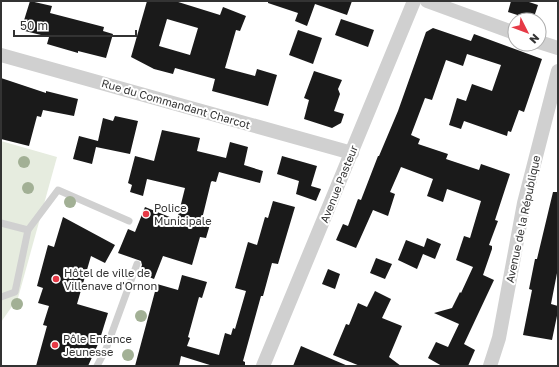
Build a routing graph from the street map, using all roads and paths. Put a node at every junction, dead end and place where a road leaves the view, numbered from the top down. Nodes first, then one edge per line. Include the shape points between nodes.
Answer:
1 (414, 1) edge
2 (427, 1) edge
3 (507, 30) edge
4 (547, 45) edge
5 (558, 48) edge
6 (1, 55) edge
7 (558, 71) edge
8 (352, 153) junction
9 (129, 221) dead end
10 (1, 223) edge
11 (28, 230) junction
12 (137, 264) dead end
13 (1, 297) edge
14 (97, 366) edge
15 (263, 366) edge
16 (490, 366) edge

1 - 8 street, Avenue Pasteur
2 - 3 street
4 - 5 street
6 - 8 street, Rue du Commandant Charcot
7 - 16 street, Avenue de la République via 524,203 499,338
8 - 15 street, Avenue Pasteur
9 - 11 lane via 58,190
10 - 11 lane
11 - 13 lane via 14,292
12 - 14 lane via 106,349

